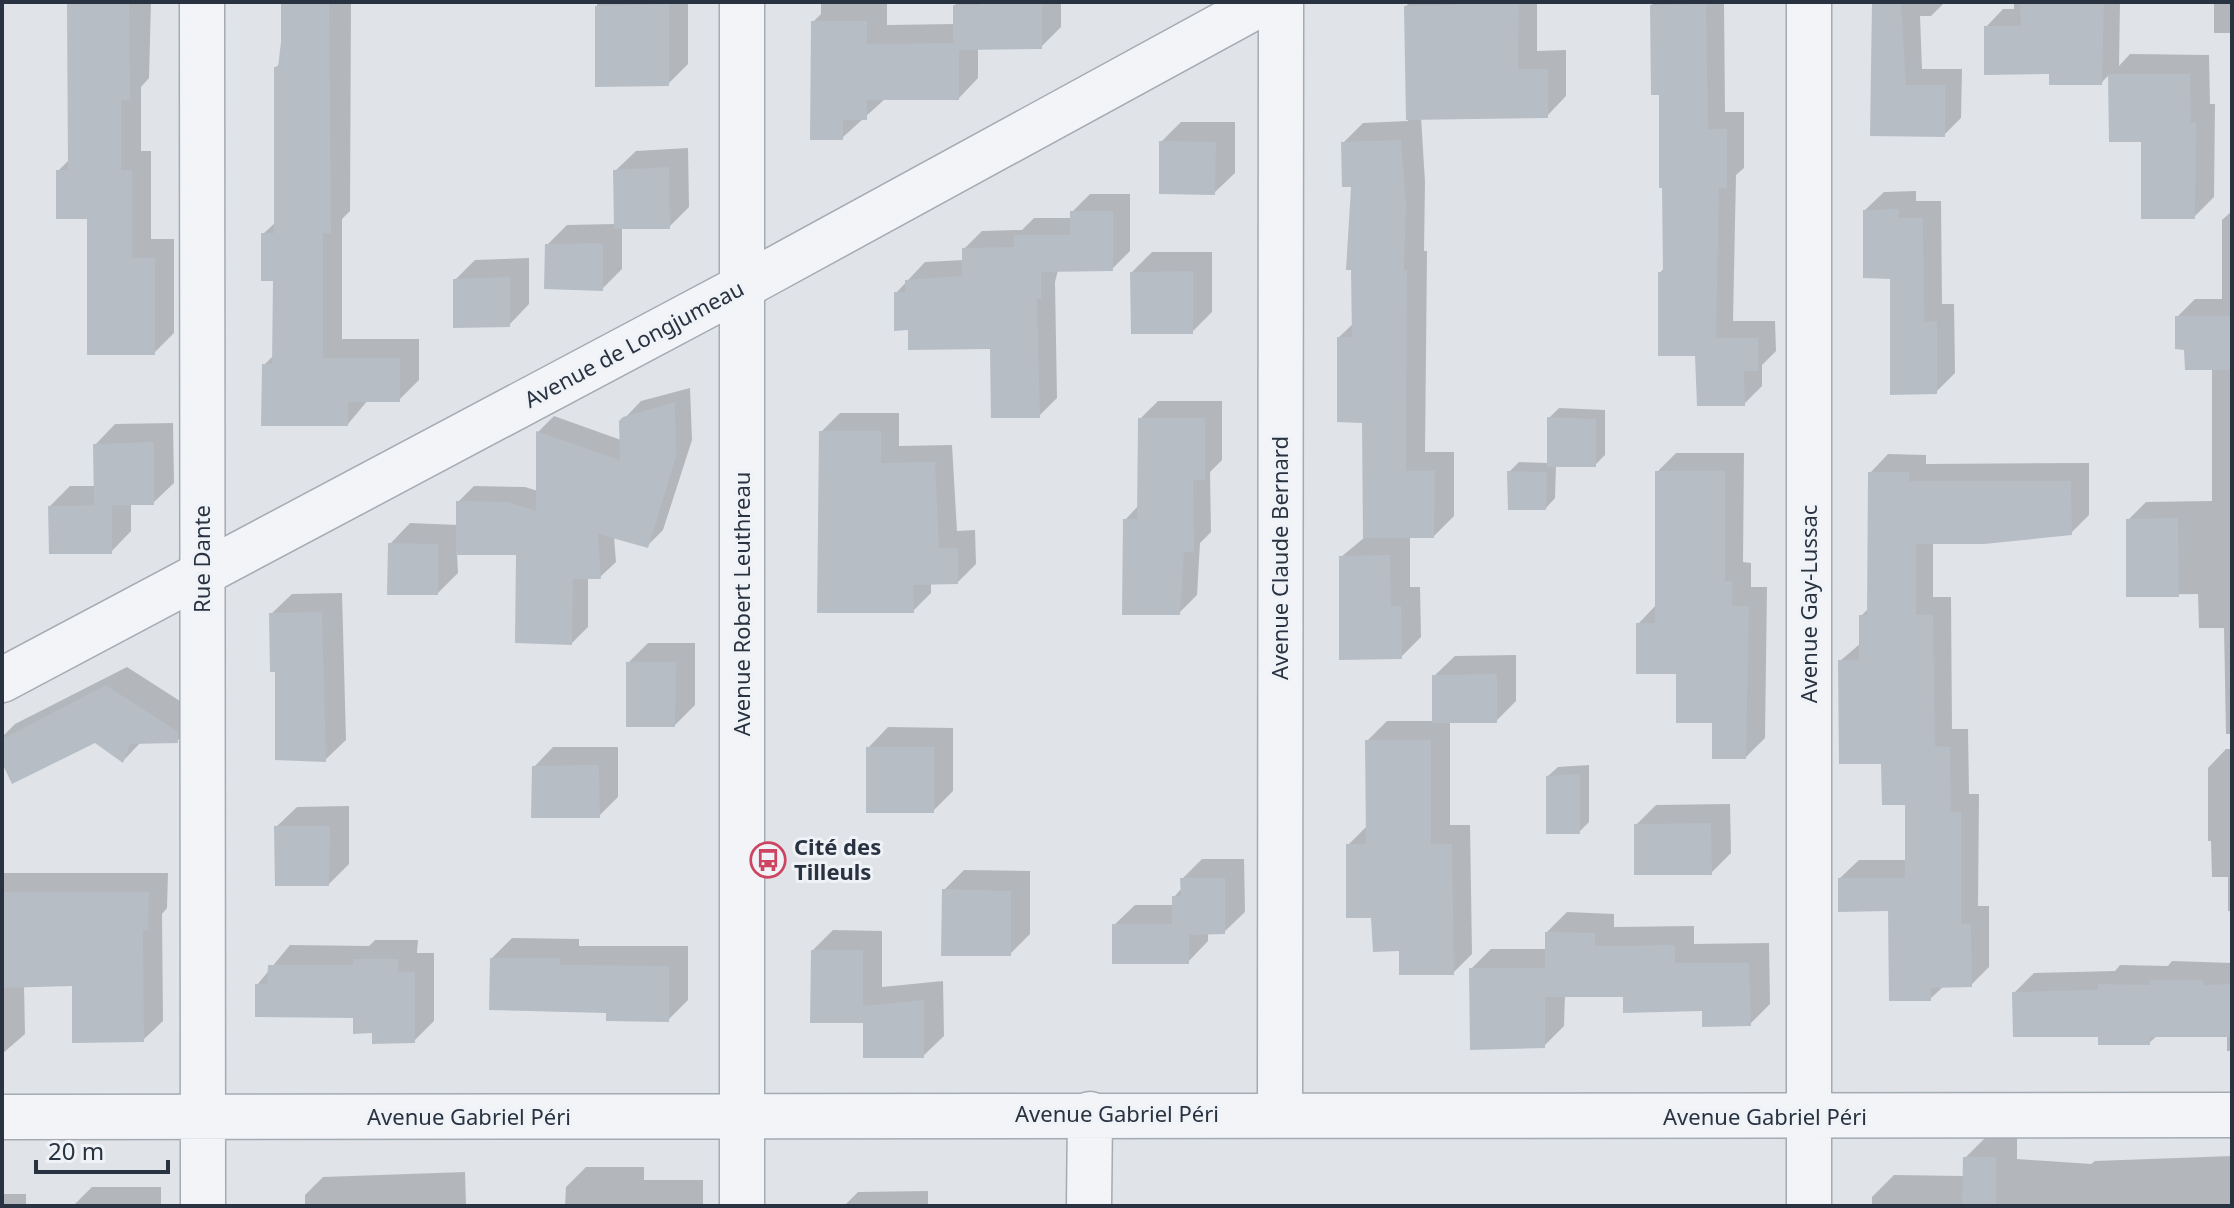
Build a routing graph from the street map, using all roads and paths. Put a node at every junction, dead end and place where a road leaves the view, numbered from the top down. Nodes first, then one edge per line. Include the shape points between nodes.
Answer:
1 (202, 2) edge
2 (742, 2) edge
3 (1264, 2) edge
4 (1281, 2) edge
5 (1809, 2) edge
6 (742, 287) junction
7 (202, 573) junction
8 (2, 680) edge
9 (1280, 1113) junction
10 (1090, 1114) junction
11 (2232, 1115) edge
12 (2, 1117) edge
13 (204, 1117) junction
14 (742, 1117) junction
15 (1809, 1117) junction
16 (203, 1206) edge
17 (742, 1206) edge
18 (1089, 1206) edge
19 (1809, 1206) edge

1 - 7 street, Rue Dante
2 - 6 street, Avenue Robert Leuthreau
3 - 6 street, Avenue de Longjumeau
4 - 9 street, Avenue Claude Bernard
5 - 15 street, Avenue Gay-Lussac
6 - 7 street, Avenue de Longjumeau
6 - 14 street, Avenue Robert Leuthreau
7 - 8 street, Avenue de Longjumeau
7 - 13 street, Rue Dante
9 - 10 street, Avenue Gabriel Péri
9 - 15 street, Avenue Gabriel Péri
10 - 14 street, Avenue Gabriel Péri
10 - 18 street
11 - 15 street, Avenue Gabriel Péri
12 - 13 street, Avenue Gabriel Péri
13 - 14 street, Avenue Gabriel Péri
13 - 16 street, Rue Dante
14 - 17 street, Avenue Robert Leuthreau
15 - 19 street, Avenue Gay-Lussac

